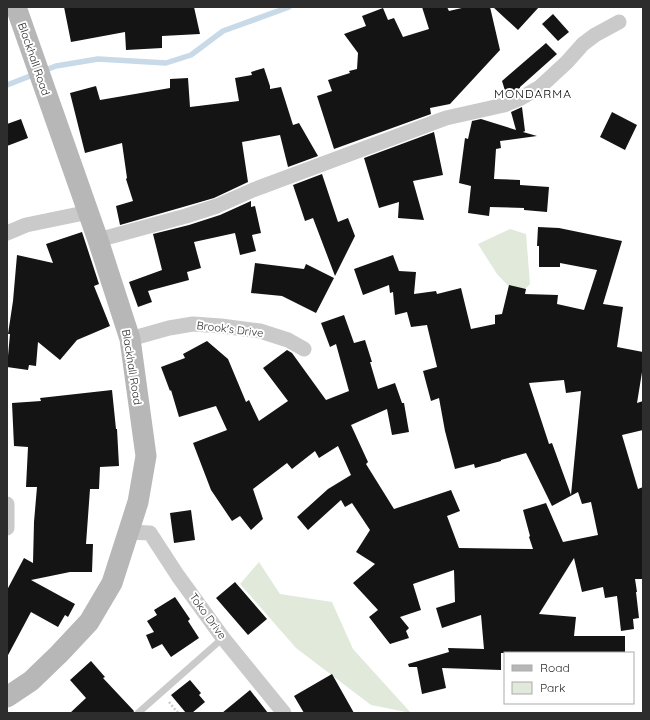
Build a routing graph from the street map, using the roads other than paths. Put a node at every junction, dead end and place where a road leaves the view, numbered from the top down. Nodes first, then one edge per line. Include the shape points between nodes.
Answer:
1 (16, 7) edge
2 (620, 22) dead end
3 (89, 212) junction
4 (7, 233) edge
5 (98, 240) junction
6 (130, 339) junction
7 (304, 349) dead end
8 (7, 504) edge
9 (7, 528) edge
10 (128, 532) junction
11 (223, 638) junction
12 (7, 697) edge
13 (138, 713) edge
14 (284, 713) edge

1 - 3 main road, Blackhall Road
2 - 5 street via 583,44 540,87 521,98 504,105 446,118 253,190 218,206
3 - 4 street via 26,226
3 - 5 main road, Blackhall Road
5 - 6 main road, Blackhall Road
6 - 7 street, Brook's Drive via 193,324 260,331 288,340
6 - 10 main road, Blackhall Road via 146,456 138,502
8 - 9 street
10 - 11 street, Toko Drive via 150,533
10 - 12 main road, Blackhall Road via 112,583 88,622 31,681
11 - 13 lane
11 - 14 street, Toko Drive

